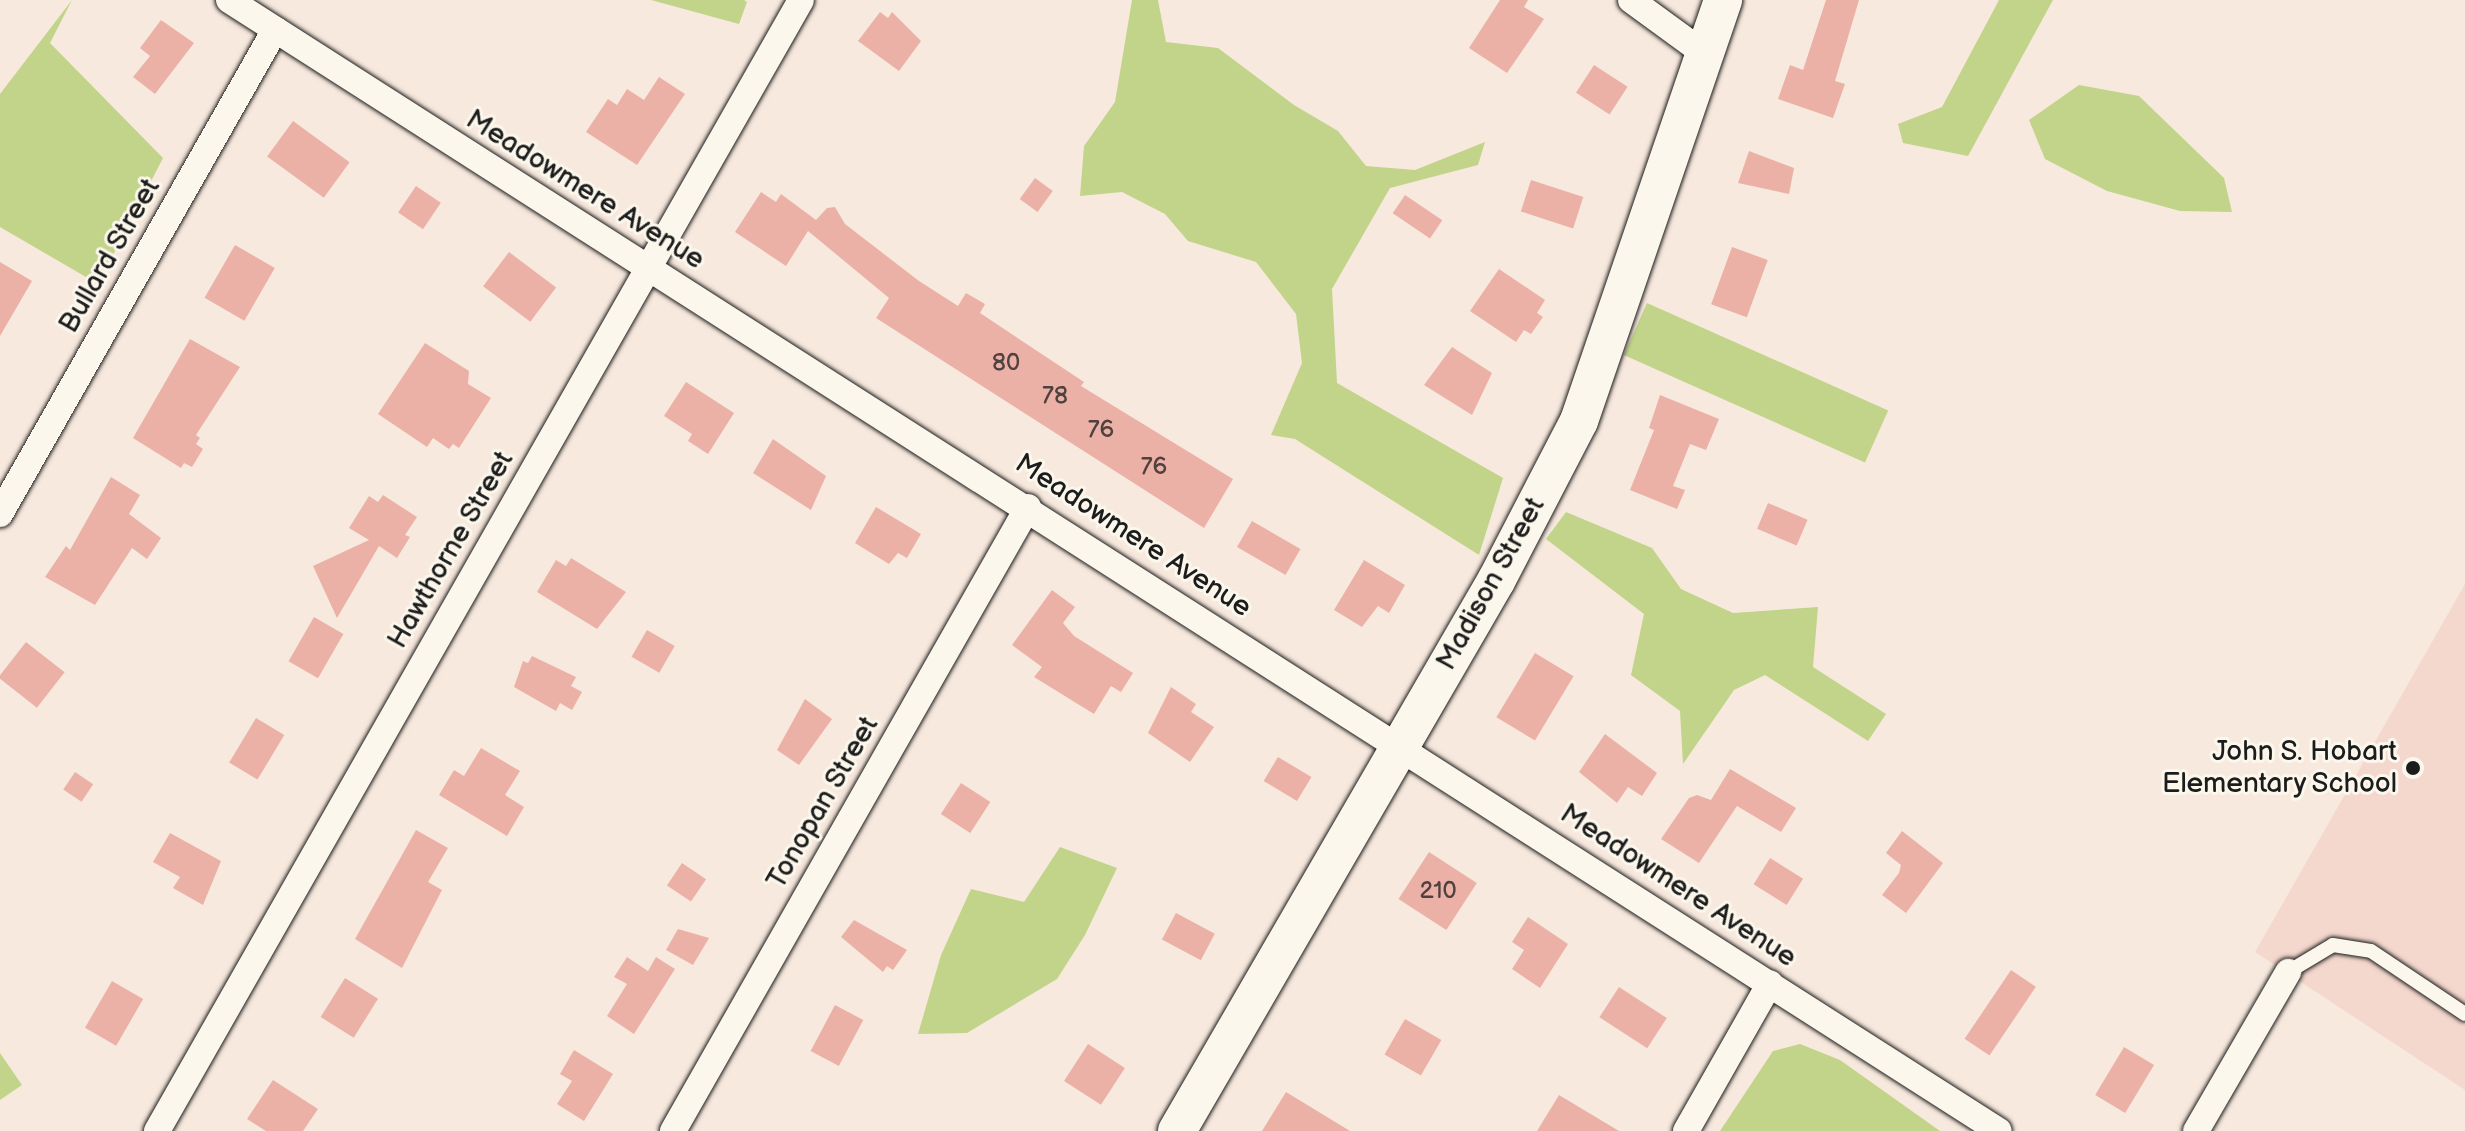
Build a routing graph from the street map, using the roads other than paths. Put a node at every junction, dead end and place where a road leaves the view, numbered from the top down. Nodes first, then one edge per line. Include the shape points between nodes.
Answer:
1 (229, 0) edge
2 (801, 0) edge
3 (1631, 0) edge
4 (1723, 0) edge
5 (275, 30) junction
6 (1705, 54) junction
7 (648, 268) junction
8 (1028, 507) junction
9 (0, 514) edge
10 (1399, 746) junction
11 (2288, 972) joint
12 (1770, 983) junction
13 (2465, 1014) edge
14 (157, 1131) edge
15 (673, 1131) edge
16 (1177, 1131) edge
17 (1686, 1131) edge
18 (1999, 1131) edge
19 (2196, 1131) edge

1 - 5 street, Meadowmere Avenue
2 - 7 street, Hawthorne Street
3 - 6 street
4 - 6 street, Madison Street
5 - 7 street, Meadowmere Avenue
5 - 9 street, Bullard Street
6 - 10 street, Madison Street via 1579,421 1496,581
7 - 8 street, Meadowmere Avenue
7 - 14 street, Hawthorne Street
8 - 10 street, Meadowmere Avenue
8 - 15 street, Tonopan Street
10 - 12 street, Meadowmere Avenue
10 - 16 street, Madison Street
11 - 13 lane via 2333,945 2371,951
11 - 19 street
12 - 17 street
12 - 18 street, Meadowmere Avenue

